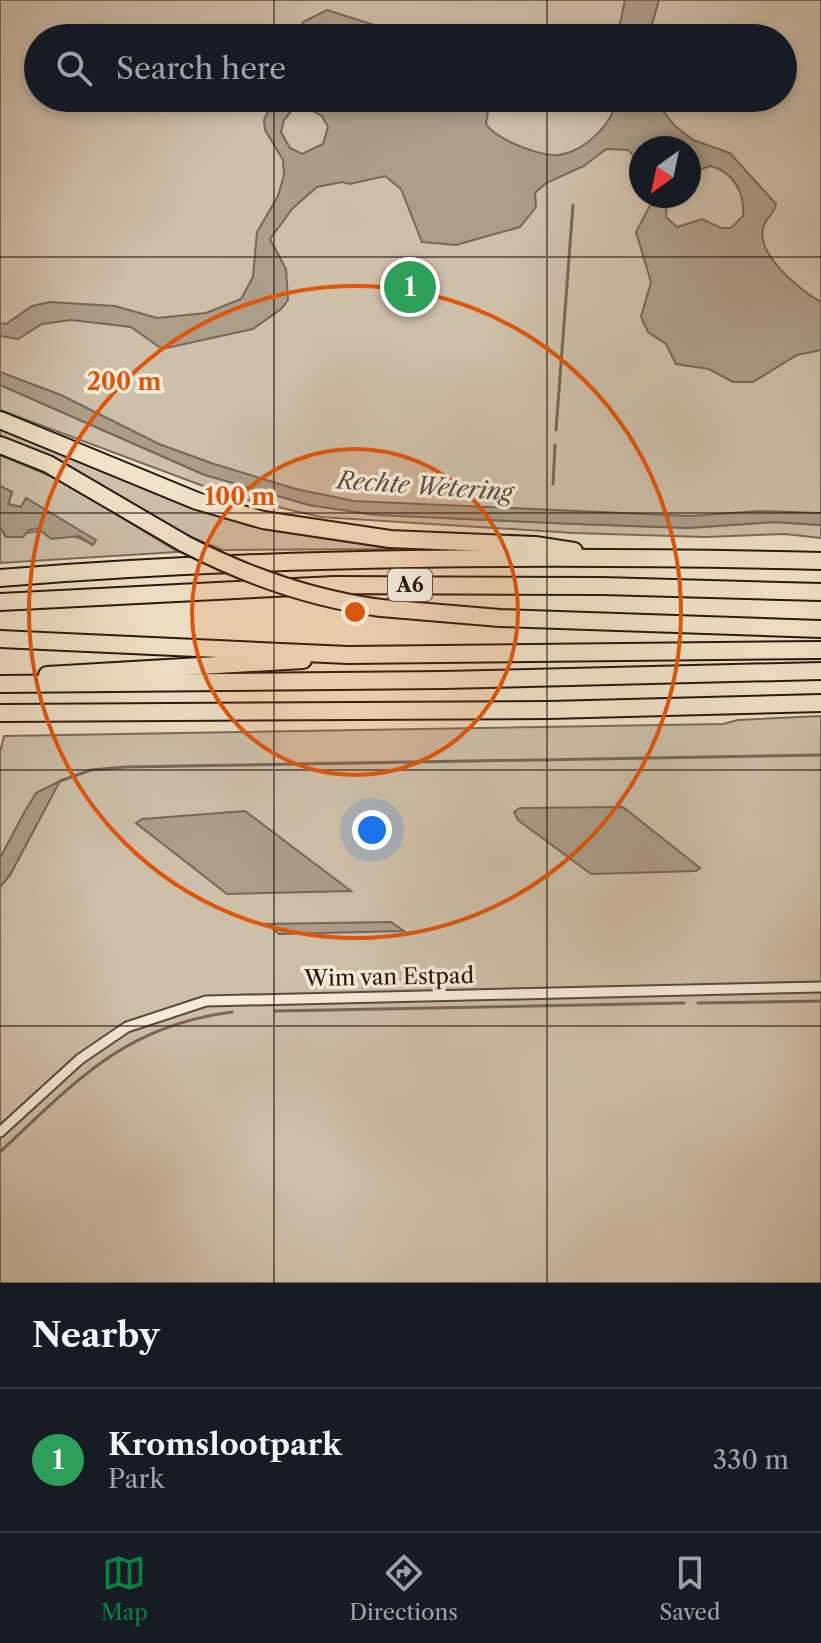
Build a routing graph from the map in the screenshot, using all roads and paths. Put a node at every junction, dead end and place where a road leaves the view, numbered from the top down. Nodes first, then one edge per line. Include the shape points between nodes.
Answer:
1 (0, 420) edge
2 (0, 445) edge
3 (607, 556) junction
4 (821, 561) edge
5 (0, 578) edge
6 (821, 592) edge
7 (0, 602) edge
8 (821, 629) edge
9 (0, 639) edge
10 (821, 650) edge
11 (348, 655) junction
12 (821, 671) edge
13 (0, 682) edge
14 (821, 703) edge
15 (0, 713) edge
16 (37, 715) junction
17 (0, 719) edge
18 (821, 987) edge
19 (0, 1132) edge

1 - 3 highway, A6 via 197,501 263,520 390,539 535,545
2 - 8 highway, A6, bridge via 48,464 185,544 271,581 381,608 500,618
3 - 4 highway, A6
3 - 5 highway, A6 via 318,562
6 - 7 highway, A6 via 349,585
9 - 11 highway
10 - 11 highway
11 - 13 highway via 94,670
12 - 13 highway
14 - 16 highway
15 - 16 highway
16 - 17 highway
18 - 19 street, Wim van Estpad via 206,1001 127,1027 80,1059

